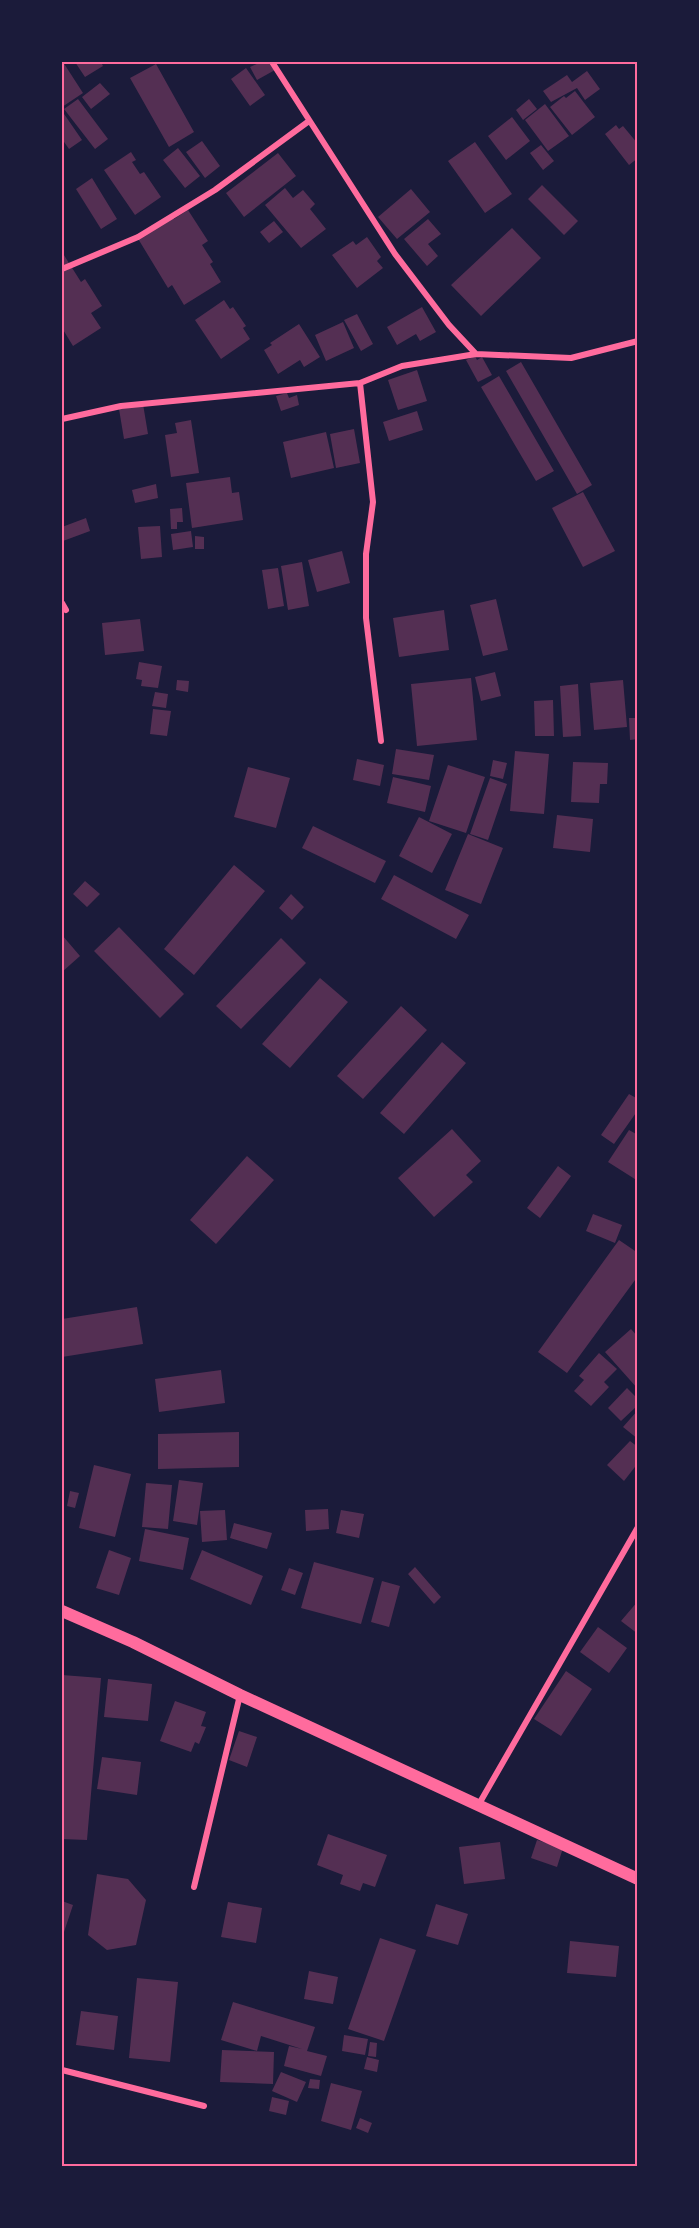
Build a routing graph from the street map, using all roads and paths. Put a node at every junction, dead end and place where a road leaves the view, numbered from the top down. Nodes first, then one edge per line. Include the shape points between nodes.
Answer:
1 (272, 62) edge
2 (309, 121) junction
3 (62, 269) edge
4 (638, 341) edge
5 (476, 354) junction
6 (360, 383) junction
7 (62, 418) edge
8 (62, 603) edge
9 (66, 610) dead end
10 (381, 741) dead end
11 (638, 1527) edge
12 (62, 1611) edge
13 (240, 1695) junction
14 (479, 1804) junction
15 (638, 1878) edge
16 (194, 1887) dead end
17 (62, 2070) edge
18 (204, 2106) dead end

1 - 2 street
2 - 3 street via 215,190 138,237
2 - 5 street via 395,254 448,325
4 - 5 street via 571,358
5 - 6 street via 402,366
6 - 7 street via 121,406
6 - 10 street via 373,502 366,554 366,618
8 - 9 street
11 - 14 street
12 - 13 main road
13 - 14 main road
13 - 16 street
14 - 15 main road
17 - 18 street

